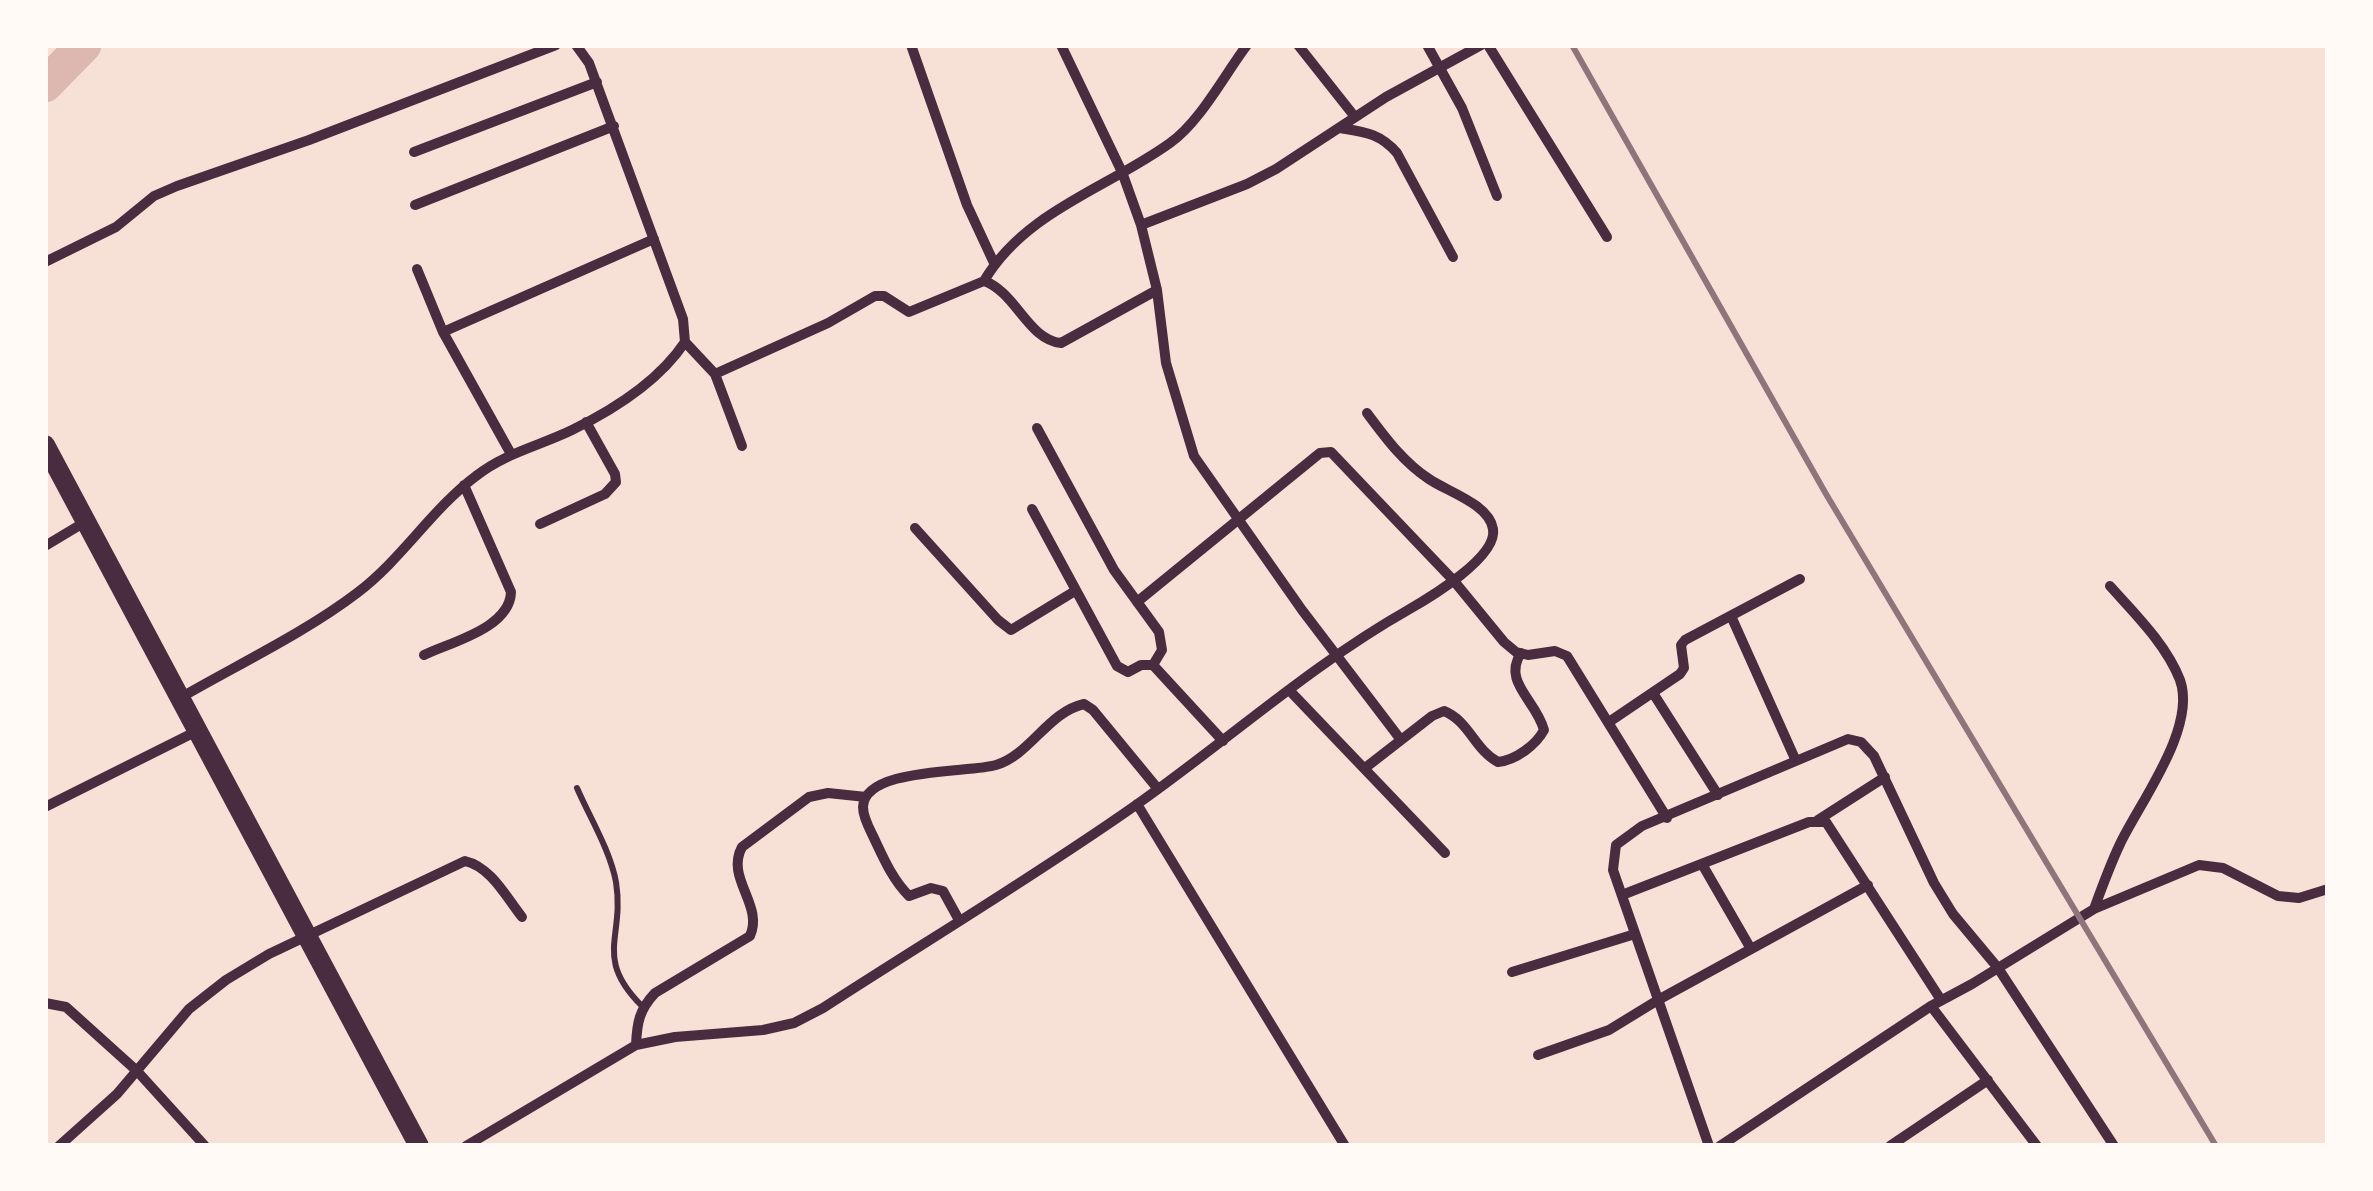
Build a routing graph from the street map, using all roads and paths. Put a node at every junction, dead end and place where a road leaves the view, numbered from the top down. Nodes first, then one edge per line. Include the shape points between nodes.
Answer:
1 (556, 45) edge
2 (576, 45) edge
3 (911, 45) edge
4 (1061, 45) edge
5 (1247, 45) edge
6 (1298, 45) edge
7 (1427, 45) edge
8 (1484, 45) edge
9 (1440, 66) junction
10 (597, 82) junction
11 (1355, 117) junction
12 (614, 126) junction
13 (1338, 128) junction
14 (414, 152) dead end
15 (1122, 172) junction
16 (1497, 196) dead end
17 (415, 206) dead end
18 (1141, 225) junction
19 (1608, 236) dead end
20 (654, 239) junction
21 (1452, 257) dead end
22 (45, 262) edge
23 (994, 264) junction
24 (418, 269) dead end
25 (984, 281) junction
26 (1157, 290) junction
27 (443, 332) junction
28 (685, 342) junction
29 (714, 374) junction
30 (1367, 413) dead end
31 (586, 422) junction
32 (1037, 428) dead end
33 (45, 445) edge
34 (742, 446) dead end
35 (511, 454) junction
36 (464, 485) junction
37 (1032, 509) dead end
38 (1238, 520) junction
39 (86, 522) junction
40 (540, 524) dead end
41 (915, 528) dead end
42 (45, 546) edge
43 (1800, 579) dead end
44 (1454, 581) junction
45 (2110, 586) dead end
46 (1074, 591) junction
47 (1137, 602) junction
48 (1731, 616) junction
49 (1520, 653) junction
50 (1336, 654) junction
51 (424, 656) dead end
52 (1153, 665) junction
53 (1290, 690) junction
54 (1653, 693) junction
55 (180, 699) junction
56 (1609, 722) junction
57 (197, 732) junction
58 (1401, 740) junction
59 (1223, 742) junction
60 (1796, 761) junction
61 (1364, 768) junction
62 (1885, 777) junction
63 (577, 788) dead end
64 (1158, 789) junction
65 (1718, 796) junction
66 (866, 797) junction
67 (1137, 804) junction
68 (45, 808) edge
69 (1667, 818) junction
70 (1818, 820) junction
71 (1445, 853) dead end
72 (1702, 864) junction
73 (1868, 885) junction
74 (2328, 889) edge
75 (1622, 895) junction
76 (2094, 909) junction
77 (522, 917) dead end
78 (959, 920) junction
79 (1635, 934) junction
80 (307, 937) junction
81 (1751, 950) junction
82 (1998, 968) junction
83 (1512, 972) dead end
84 (1658, 1000) junction
85 (45, 1003) edge
86 (1936, 1003) junction
87 (642, 1006) junction
88 (636, 1045) junction
89 (1538, 1055) dead end
90 (137, 1071) junction
91 (1988, 1080) junction
92 (59, 1146) edge
93 (205, 1146) edge
94 (418, 1146) edge
95 (466, 1146) edge
96 (1345, 1146) edge
97 (1708, 1146) edge
98 (1720, 1146) edge
99 (1890, 1146) edge
100 (2038, 1146) edge
101 (2114, 1146) edge

1 - 22 street via 177,186
2 - 10 street
3 - 23 street
4 - 15 street
5 - 15 street via 1188,127
6 - 11 street
7 - 9 street
8 - 9 street
8 - 19 street
9 - 11 street
9 - 16 street
10 - 12 street
10 - 14 street
11 - 13 street
12 - 17 street
12 - 20 street
13 - 18 street via 1247,184
13 - 21 street via 1387,141
15 - 18 street
15 - 23 street via 1070,201
18 - 26 street
20 - 27 street
20 - 28 street
23 - 25 street
24 - 27 street
25 - 26 street via 1005,292 1044,338 1061,343
25 - 29 street via 909,312 875,296
26 - 38 street via 1166,363 1194,456
27 - 35 street
28 - 29 street
28 - 31 street via 671,363
29 - 34 street
30 - 44 street via 1411,465 1473,504 1494,528 1492,542
31 - 35 street
31 - 40 street via 616,482 605,494
32 - 47 street via 1094,538
33 - 39 highway
35 - 36 street
36 - 51 street via 511,592 510,604 486,626
36 - 55 street via 355,595
37 - 46 street
38 - 44 street via 1320,453 1331,452
38 - 47 street
38 - 50 street
39 - 42 street
39 - 55 highway
41 - 46 street via 1011,630
43 - 48 street
44 - 49 street
44 - 50 street
45 - 76 street via 2150,632 2180,681 2183,699 2168,755 2122,839
46 - 52 street via 1117,666 1128,672
47 - 52 street via 1163,642
48 - 54 street via 1685,640 1684,668
48 - 60 street
49 - 56 street via 1568,656
49 - 58 street via 1514,676 1544,730 1514,758 1488,757 1464,724 1444,712
50 - 53 street
50 - 58 street
52 - 59 street
53 - 59 street
53 - 61 street
54 - 56 street
54 - 65 street
55 - 57 highway
56 - 69 street
57 - 68 street
57 - 80 highway
58 - 61 street
59 - 64 street
60 - 62 street via 1854,740 1868,748
60 - 65 street
61 - 71 street
62 - 70 street
62 - 82 street via 1934,884
63 - 87 lane via 616,883 616,971
64 - 66 street via 1084,704 999,764 906,776
64 - 67 street
65 - 69 street
66 - 78 street via 868,824 905,892 914,896 938,888
66 - 87 street via 810,797 751,838 736,858 754,916 750,936
67 - 78 street
67 - 96 street
69 - 75 street via 1616,845 1613,870
70 - 72 street
70 - 73 street via 1833,829
72 - 75 street
72 - 81 street
73 - 81 street
73 - 86 street
74 - 76 street via 2278,896 2223,868 2199,865
75 - 79 street
76 - 82 street
77 - 80 street via 486,872 464,861
78 - 88 street via 794,1023
79 - 83 street
79 - 84 street
80 - 90 street via 214,990
80 - 94 highway
81 - 84 street
82 - 86 street
82 - 101 street
84 - 89 street via 1609,1030
84 - 97 street
85 - 90 street via 66,1007
86 - 91 street
86 - 98 street
87 - 88 street
88 - 95 street
90 - 92 street
90 - 93 street
91 - 99 street
91 - 100 street

